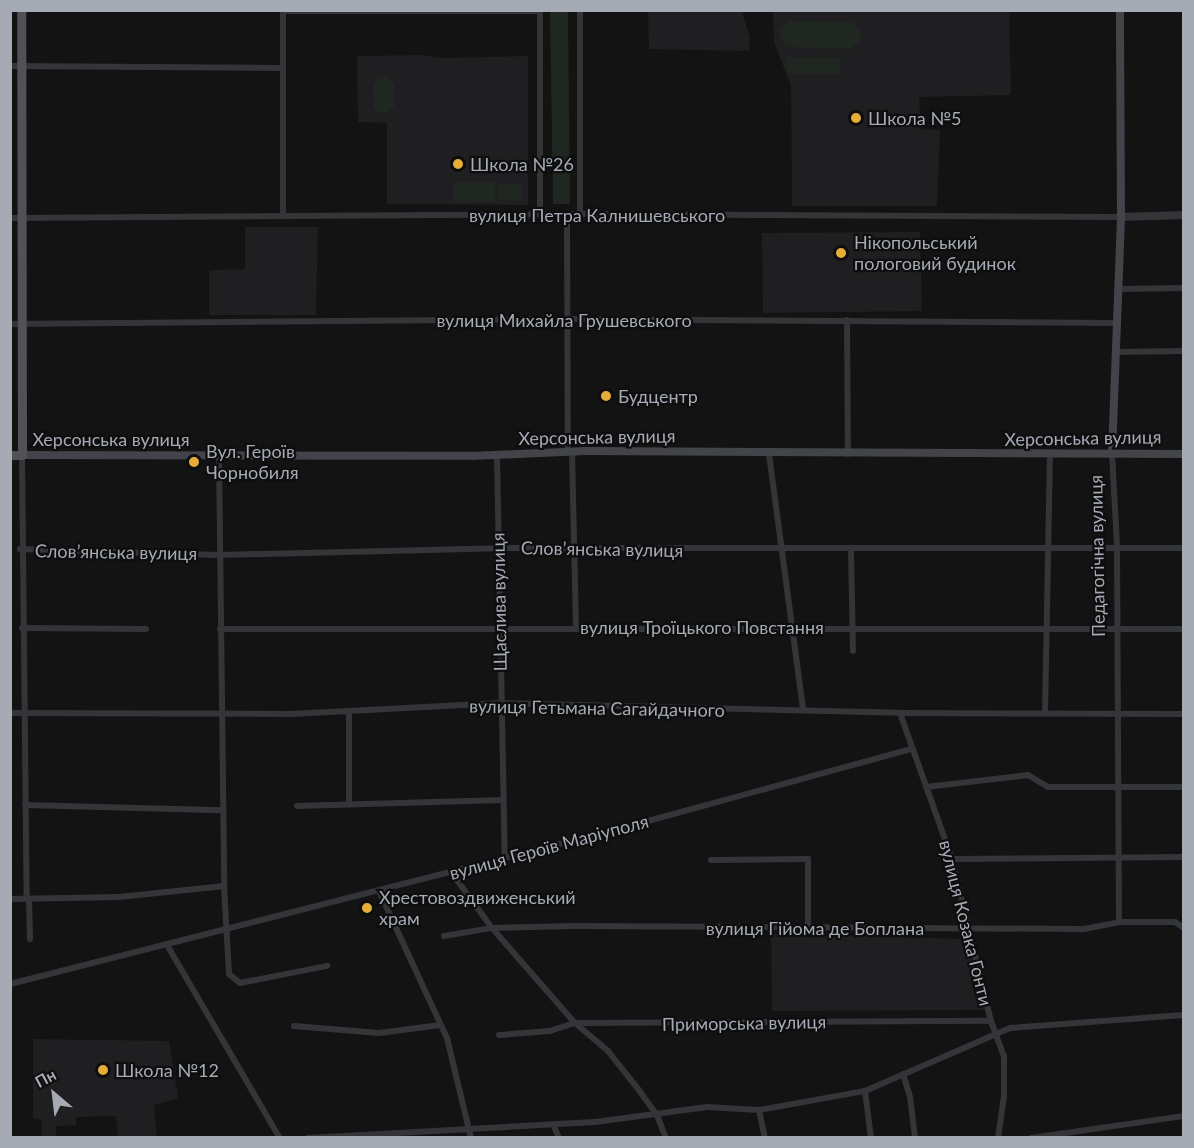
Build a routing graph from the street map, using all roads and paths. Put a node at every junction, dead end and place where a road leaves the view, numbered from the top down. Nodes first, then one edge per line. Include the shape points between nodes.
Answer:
1 (21, 10) edge
2 (580, 10) edge
3 (1119, 10) edge
4 (282, 11) edge
5 (540, 11) edge
6 (16, 66) edge
7 (283, 68) junction
8 (580, 214) junction
9 (540, 215) junction
10 (567, 215) junction
11 (1184, 215) edge
12 (283, 216) junction
13 (1121, 217) junction
14 (10, 218) edge
15 (21, 218) junction
16 (1184, 288) edge
17 (1118, 289) junction
18 (567, 319) junction
19 (847, 320) junction
20 (1117, 323) junction
21 (10, 324) edge
22 (22, 324) junction
23 (1184, 351) edge
24 (1116, 352) junction
25 (570, 451) junction
26 (1112, 453) junction
27 (769, 454) junction
28 (848, 454) junction
29 (1184, 454) edge
30 (10, 455) edge
31 (21, 455) junction
32 (219, 455) junction
33 (497, 455) junction
34 (1050, 455) junction
35 (1117, 545) junction
36 (1046, 546) junction
37 (498, 548) junction
38 (1184, 548) edge
39 (20, 549) junction
40 (851, 549) junction
41 (576, 550) junction
42 (781, 550) junction
43 (219, 555) junction
44 (576, 626) junction
45 (853, 627) junction
46 (22, 628) junction
47 (146, 628) dead end
48 (502, 628) junction
49 (793, 628) junction
50 (1047, 628) junction
51 (1115, 628) junction
52 (1184, 628) edge
53 (220, 629) junction
54 (853, 651) dead end
55 (501, 704) junction
56 (803, 710) junction
57 (221, 712) junction
58 (349, 712) junction
59 (10, 713) edge
60 (22, 713) junction
61 (900, 713) junction
62 (1045, 713) junction
63 (1116, 714) junction
64 (1184, 714) edge
65 (911, 749) junction
66 (926, 787) junction
67 (1184, 787) edge
68 (1116, 788) junction
69 (502, 800) junction
70 (349, 804) junction
71 (25, 805) junction
72 (297, 806) dead end
73 (222, 810) junction
74 (1118, 856) junction
75 (505, 857) junction
76 (1184, 857) edge
77 (952, 858) junction
78 (711, 860) dead end
79 (451, 872) junction
80 (224, 886) junction
81 (379, 891) junction
82 (10, 899) edge
83 (28, 899) junction
84 (1119, 921) junction
85 (226, 928) junction
86 (492, 928) junction
87 (968, 928) junction
88 (1184, 928) edge
89 (808, 929) junction
90 (444, 936) dead end
91 (30, 939) dead end
92 (167, 945) junction
93 (327, 966) dead end
94 (10, 984) edge
95 (1184, 1015) edge
96 (991, 1021) junction
97 (575, 1023) junction
98 (440, 1025) junction
99 (294, 1026) dead end
100 (995, 1032) junction
101 (499, 1035) dead end
102 (903, 1074) junction
103 (865, 1091) junction
104 (759, 1110) junction
105 (657, 1114) junction
106 (1184, 1116) edge
107 (553, 1124) junction
108 (469, 1127) junction
109 (280, 1137) edge
110 (308, 1137) edge
111 (471, 1137) edge
112 (559, 1137) edge
113 (666, 1137) edge
114 (765, 1137) edge
115 (871, 1137) edge
116 (915, 1137) edge
117 (998, 1137) edge
118 (1031, 1137) edge

1 - 6 main road
2 - 8 street
3 - 13 main road, Педагогічна вулиця
4 - 5 street
4 - 7 street
5 - 9 street
6 - 7 street
6 - 15 main road
7 - 12 street
8 - 10 street, вулиця Петра Калнишевського
8 - 13 street, вулиця Петра Калнишевського
9 - 10 street, вулиця Петра Калнишевського
9 - 12 street, вулиця Петра Калнишевського
10 - 18 street
11 - 13 street, вулиця Петра Калнишевського
12 - 15 street, вулиця Петра Калнишевського
13 - 17 main road, Педагогічна вулиця
14 - 15 street, вулиця Петра Калнишевського
15 - 22 main road
16 - 17 street
17 - 20 main road, Педагогічна вулиця
18 - 19 street, вулиця Михайла Грушевського
18 - 22 street, вулиця Михайла Грушевського
18 - 25 street
19 - 20 street, вулиця Михайла Грушевського
19 - 28 street
20 - 24 main road, Педагогічна вулиця
21 - 22 street, вулиця Михайла Грушевського
22 - 31 main road
23 - 24 street
24 - 26 main road, Педагогічна вулиця
25 - 27 main road, Херсонська вулиця
25 - 33 main road, Херсонська вулиця
25 - 41 street
26 - 29 main road, Херсонська вулиця
26 - 34 main road, Херсонська вулиця
26 - 35 street, Педагогічна вулиця
27 - 28 main road, Херсонська вулиця
27 - 42 street
28 - 34 main road, Херсонська вулиця
30 - 31 main road, Херсонська вулиця
31 - 32 main road, Херсонська вулиця
31 - 39 street
32 - 33 main road, Херсонська вулиця
32 - 43 street
33 - 37 street, Щаслива вулиця
34 - 36 street
35 - 36 street, Словʼянська вулиця
35 - 38 street, Словʼянська вулиця
35 - 51 street, Педагогічна вулиця
36 - 40 street, Словʼянська вулиця
36 - 50 street
37 - 41 street, Словʼянська вулиця
37 - 43 street, Словʼянська вулиця
37 - 48 street, Щаслива вулиця
39 - 43 street, Словʼянська вулиця
39 - 46 street
40 - 42 street, Словʼянська вулиця
40 - 45 street
41 - 42 street, Словʼянська вулиця
41 - 44 street
42 - 49 street
43 - 53 street
44 - 48 street, вулиця Троїцького Повстання
44 - 49 street, вулиця Троїцького Повстання
45 - 49 street, вулиця Троїцького Повстання
45 - 50 street, вулиця Троїцького Повстання
45 - 54 street
46 - 47 street
46 - 60 street
48 - 53 street, вулиця Троїцького Повстання
48 - 55 street, Щаслива вулиця
49 - 56 street
50 - 51 street, вулиця Троїцького Повстання
50 - 62 street
51 - 52 street, вулиця Троїцького Повстання
51 - 63 street, Педагогічна вулиця
53 - 57 street
55 - 56 street, вулиця Гетьмана Сагайдачного
55 - 58 street, вулиця Гетьмана Сагайдачного
55 - 69 street, Щаслива вулиця
56 - 61 street, вулиця Гетьмана Сагайдачного
57 - 58 street, вулиця Гетьмана Сагайдачного
57 - 60 street, вулиця Гетьмана Сагайдачного
57 - 73 street
58 - 70 street
59 - 60 street, вулиця Гетьмана Сагайдачного
60 - 71 street
61 - 62 street, вулиця Гетьмана Сагайдачного
61 - 65 street, вулиця Козака Гонти
62 - 63 street, вулиця Гетьмана Сагайдачного
63 - 64 street, вулиця Гетьмана Сагайдачного
63 - 68 street, Педагогічна вулиця
65 - 66 street, вулиця Козака Гонти
65 - 75 street, вулиця Героїв Маріуполя
66 - 68 street via 1028,775 1048,787
66 - 77 street, вулиця Козака Гонти
67 - 68 street
68 - 74 street, Педагогічна вулиця
69 - 70 street
69 - 75 street, Щаслива вулиця
70 - 72 street
71 - 73 street
71 - 83 street
73 - 80 street
74 - 76 street
74 - 77 street
74 - 84 street, Педагогічна вулиця
75 - 79 street, вулиця Героїв Маріуполя
77 - 87 street, вулиця Козака Гонти
78 - 89 street via 808,859
79 - 81 street, вулиця Героїв Маріуполя
79 - 86 street
80 - 83 street via 119,897
80 - 85 street
81 - 85 street, вулиця Героїв Маріуполя
81 - 98 street
82 - 83 street
83 - 91 street
84 - 87 street, вулиця Гійома де Боплана via 1108,927 1084,929
84 - 88 street, вулиця Гійома де Боплана via 1175,922
85 - 92 street, вулиця Героїв Маріуполя
85 - 93 street via 230,974 240,983
86 - 89 street, вулиця Гійома де Боплана
86 - 90 street, вулиця Гійома де Боплана
86 - 97 street
87 - 89 street, вулиця Гійома де Боплана
87 - 96 street, вулиця Козака Гонти
92 - 94 street, вулиця Героїв Маріуполя
92 - 109 street
95 - 100 street
96 - 97 street, Приморська вулиця
96 - 100 street, вулиця Козака Гонти
97 - 101 street, Приморська вулиця via 550,1031
97 - 105 street via 608,1051
98 - 99 street via 379,1033
98 - 108 street via 453,1057
100 - 102 street
100 - 117 street, вулиця Козака Гонти via 1005,1071
102 - 103 street
102 - 116 street
103 - 104 street
103 - 115 street
104 - 105 street via 707,1107
104 - 114 street
105 - 107 street
105 - 113 street
106 - 118 street
107 - 108 street
107 - 112 street
108 - 110 street
108 - 111 street

